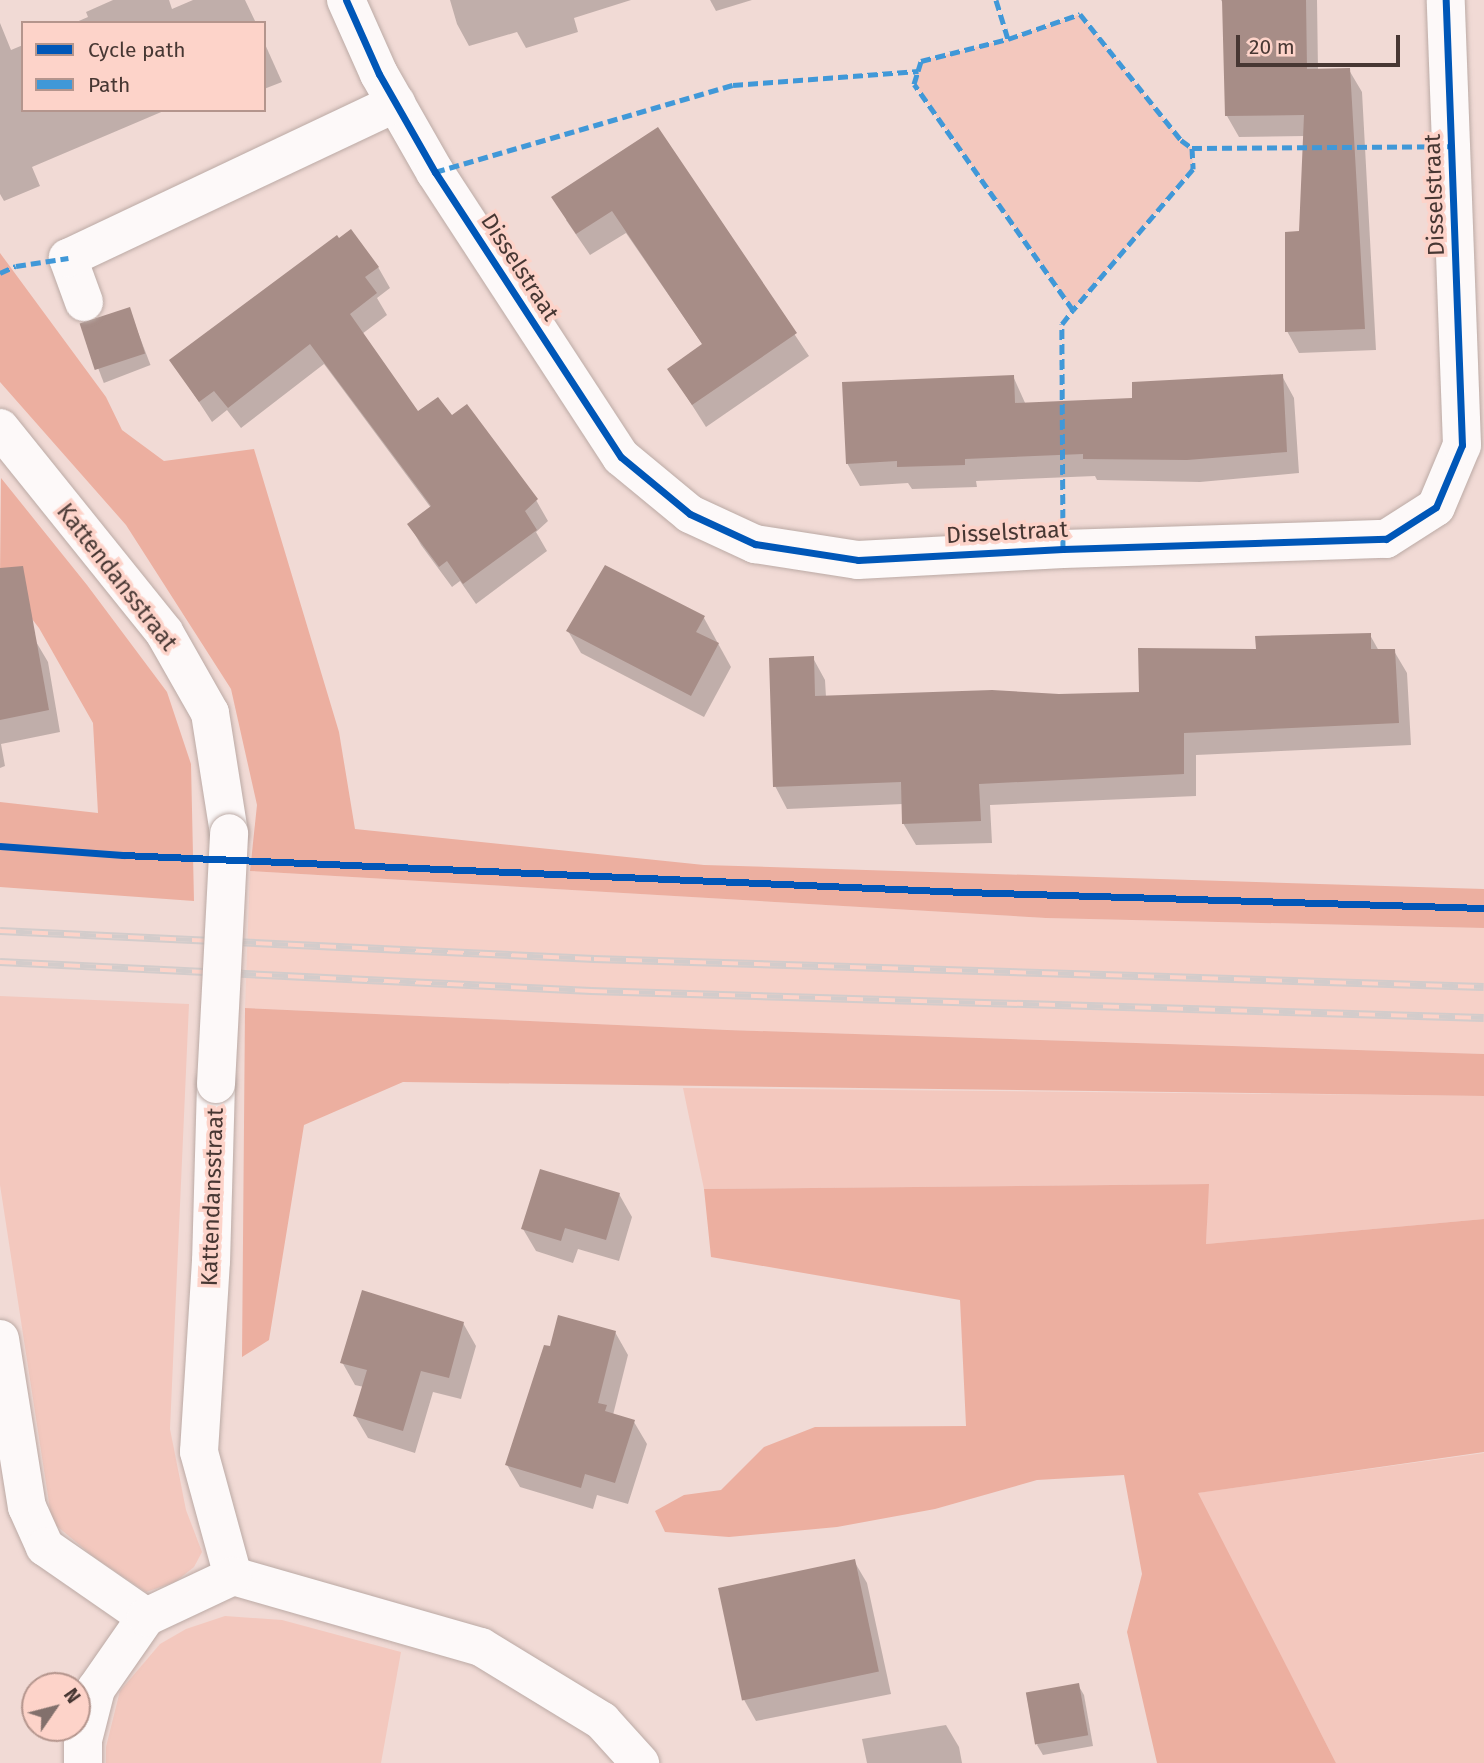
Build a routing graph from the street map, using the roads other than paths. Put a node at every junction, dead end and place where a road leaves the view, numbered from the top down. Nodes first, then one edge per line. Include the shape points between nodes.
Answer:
1 (346, 0) edge
2 (1446, 0) edge
3 (396, 103) junction
4 (84, 302) dead end
5 (0, 428) edge
6 (0, 1339) edge
7 (233, 1576) junction
8 (146, 1617) junction
9 (83, 1763) edge
10 (640, 1763) edge

1 - 3 street, Disselstraat
2 - 3 street, Disselstraat via 1462,445 1436,507 1386,539 1063,548 858,560 755,544 690,514 621,457 435,172
3 - 4 street via 68,258
5 - 7 street, Kattendansstraat, bridge via 164,632 211,713 229,833 199,1452
6 - 8 street via 27,1507 45,1547
7 - 8 street
7 - 10 street via 481,1647 602,1721
8 - 9 street via 96,1689 83,1740

